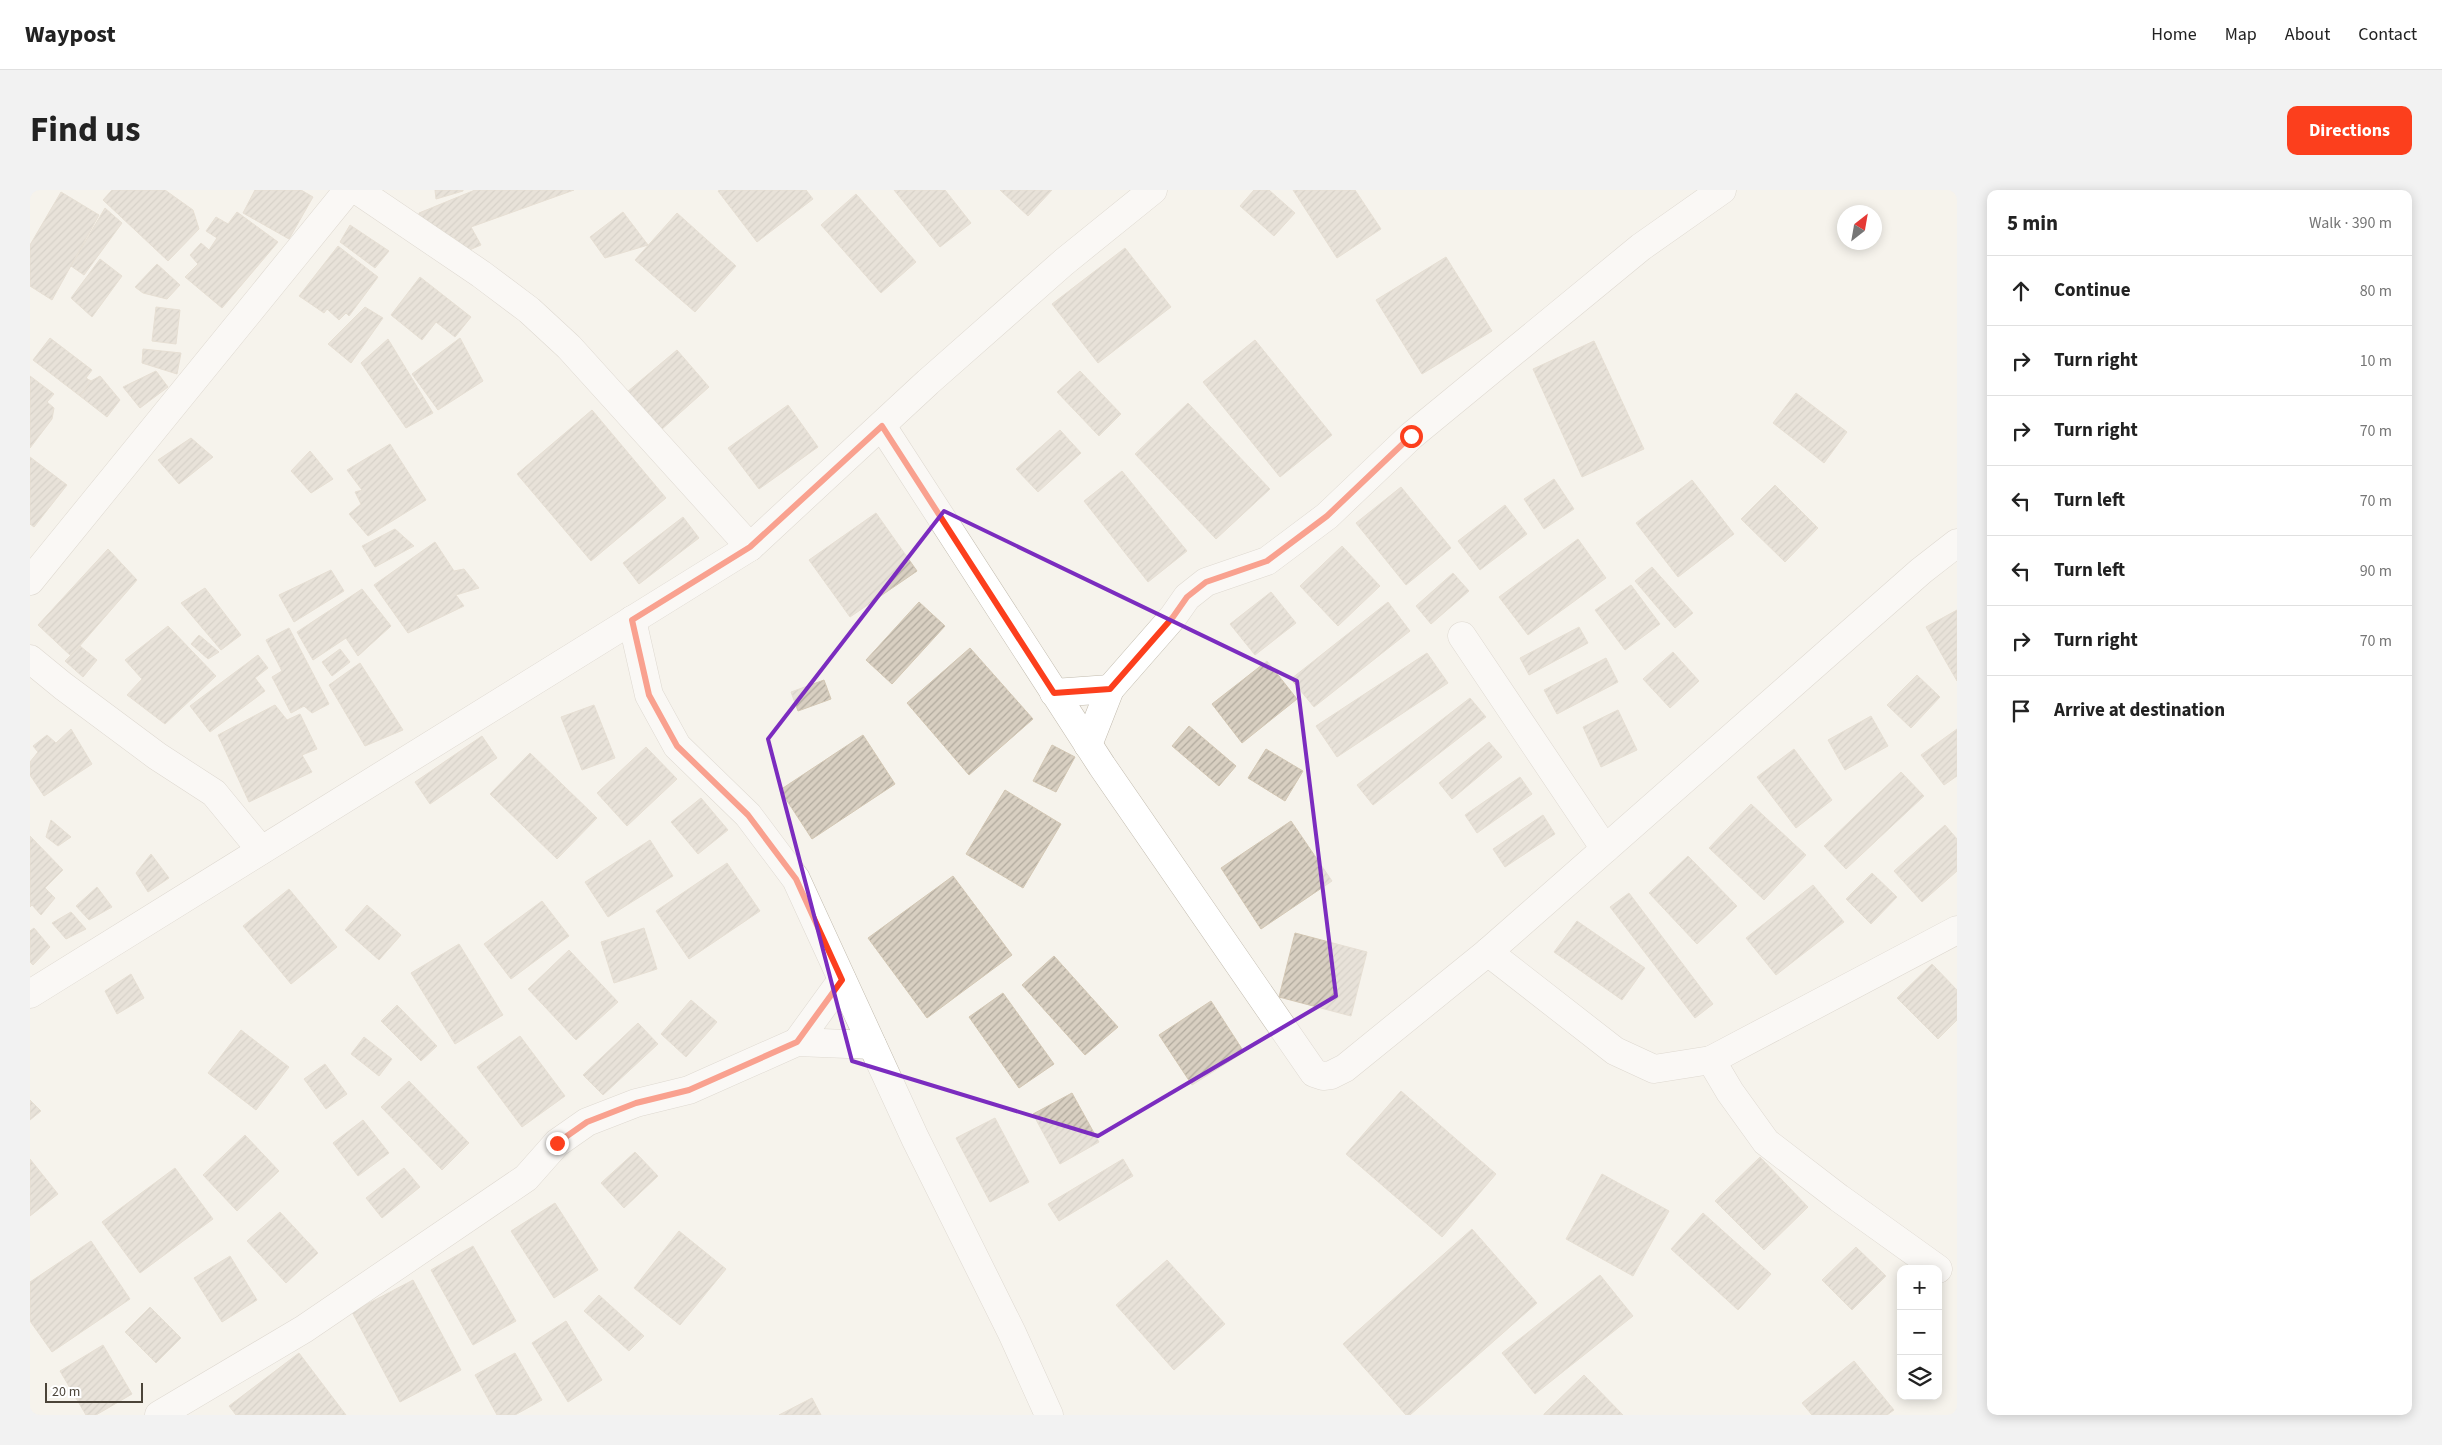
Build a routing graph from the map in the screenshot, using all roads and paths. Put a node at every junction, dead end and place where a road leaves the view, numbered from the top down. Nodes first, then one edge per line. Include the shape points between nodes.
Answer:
1 (348, 190) edge
2 (357, 190) edge
3 (1153, 190) edge
4 (1722, 190) edge
5 (882, 426) junction
6 (1957, 542) edge
7 (750, 547) junction
8 (30, 581) edge
9 (632, 620) junction
10 (1462, 636) dead end
11 (30, 659) edge
12 (1110, 689) junction
13 (1054, 693) junction
14 (1088, 745) junction
15 (1605, 849) junction
16 (261, 850) junction
17 (1957, 930) edge
18 (1488, 952) junction
19 (842, 980) junction
20 (30, 994) edge
21 (797, 1042) junction
22 (872, 1045) junction
23 (1710, 1060) junction
24 (1932, 1265) edge
25 (1942, 1272) edge
26 (1957, 1283) edge
27 (159, 1415) edge
28 (1050, 1415) edge

1 - 8 street
2 - 7 street via 481,274 536,316 569,347
3 - 5 street via 1064,262
4 - 12 street via 1641,247 1411,436 1327,516 1267,561 1206,582 1187,597
5 - 7 street
5 - 13 street
6 - 15 street
7 - 9 street
9 - 16 street
9 - 19 street via 649,695 677,746 748,815 796,879
10 - 15 street
11 - 16 street via 149,750 214,793
12 - 13 street
12 - 14 street
13 - 14 street
14 - 18 street via 1314,1073 1331,1075 1345,1068
15 - 18 street
16 - 20 street
17 - 23 street
18 - 23 street via 1615,1051 1654,1069
19 - 21 street
19 - 22 street
21 - 22 street
21 - 27 street via 689,1090 636,1103 587,1122 557,1143 526,1178 304,1329
22 - 28 street
23 - 24 street via 1766,1142
25 - 26 street

